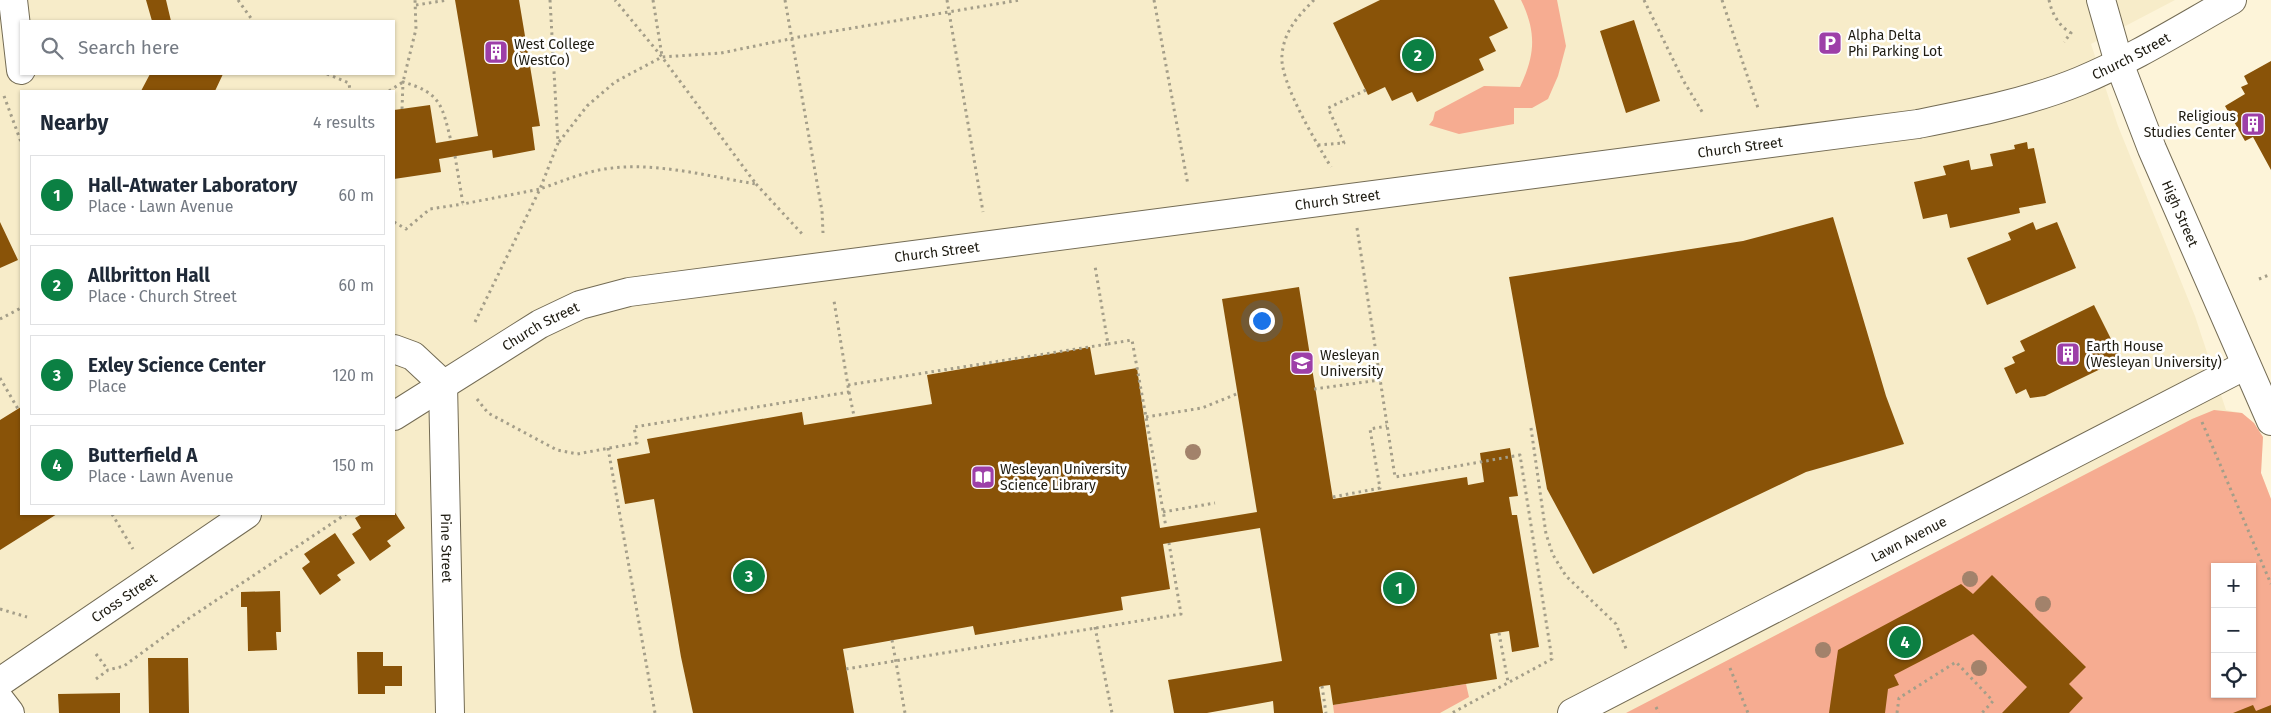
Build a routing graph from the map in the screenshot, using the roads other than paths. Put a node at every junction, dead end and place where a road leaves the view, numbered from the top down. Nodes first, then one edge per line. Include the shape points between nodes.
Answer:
1 (13, 0) edge
2 (2101, 0) edge
3 (2232, 0) edge
4 (20, 61) edge
5 (2119, 63) junction
6 (22, 75) edge
7 (25, 90) edge
8 (395, 349) edge
9 (2246, 365) junction
10 (442, 384) junction
11 (395, 415) edge
12 (2271, 421) edge
13 (247, 515) edge
14 (0, 682) edge
15 (0, 700) edge
16 (10, 713) edge
17 (450, 713) edge
18 (1572, 713) edge

1 - 4 street
2 - 5 street, High Street
3 - 5 street, Church Street
5 - 9 street, High Street via 2152,149
5 - 10 street, Church Street via 2079,82 2028,99 1918,124 629,292 580,305 540,324
6 - 7 street
8 - 10 street via 413,356
9 - 12 street, High Street
9 - 18 street, Lawn Avenue
10 - 11 street
10 - 17 street, Pine Street
13 - 14 street, Cross Street
15 - 16 street

